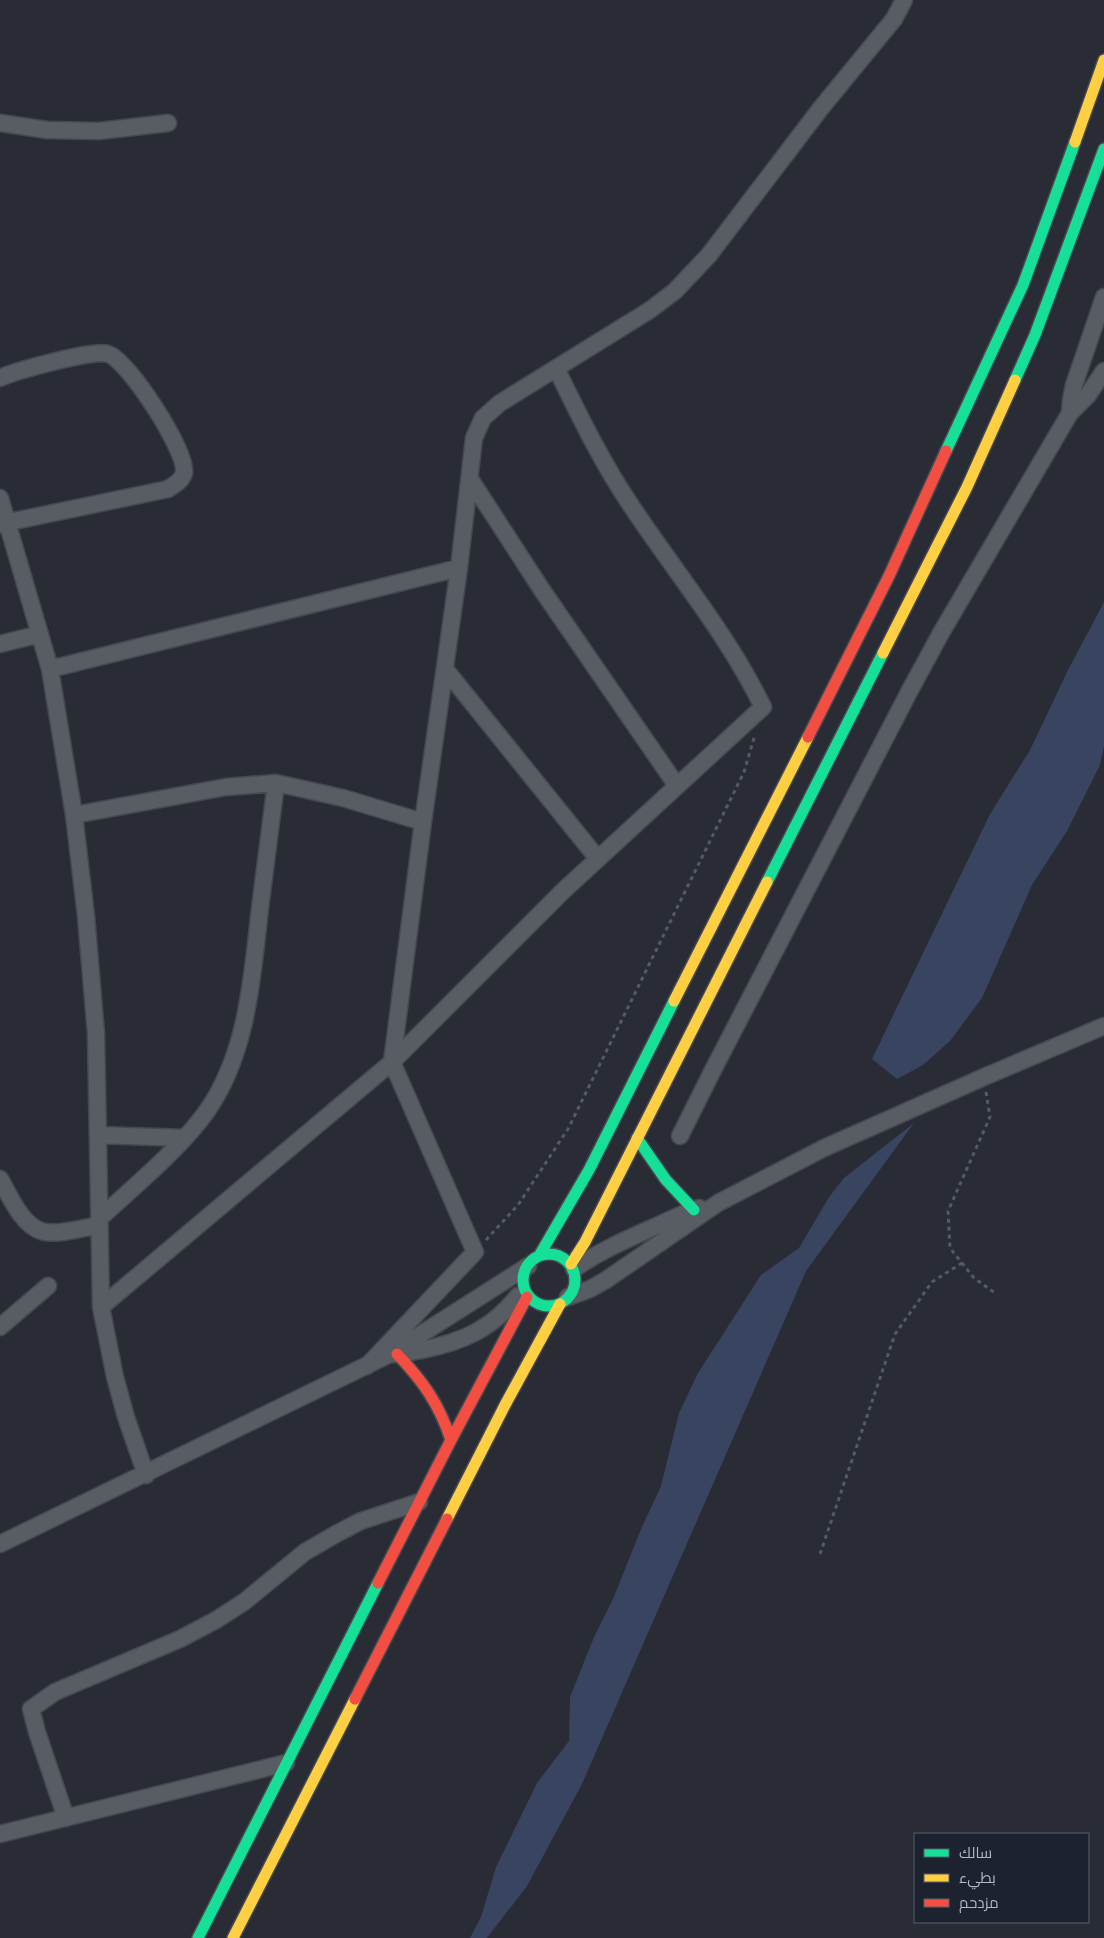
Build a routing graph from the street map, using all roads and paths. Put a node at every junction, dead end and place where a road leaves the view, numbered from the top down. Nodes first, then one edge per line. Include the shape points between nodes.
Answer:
1 (904, 0) edge
2 (1104, 60) edge
3 (0, 123) edge
4 (168, 124) dead end
5 (1104, 149) edge
6 (1104, 297) edge
7 (556, 368) junction
8 (1104, 371) edge
9 (0, 378) edge
10 (1070, 413) junction
11 (470, 479) junction
12 (0, 498) edge
13 (4, 523) edge
14 (459, 568) junction
15 (40, 634) junction
16 (0, 644) edge
17 (50, 669) junction
18 (445, 669) junction
19 (755, 734) dead end
20 (276, 783) junction
21 (677, 786) junction
22 (74, 815) junction
23 (423, 822) junction
24 (598, 859) junction
25 (1104, 1026) edge
26 (392, 1062) junction
27 (984, 1076) junction
28 (98, 1134) junction
29 (680, 1136) dead end
30 (185, 1138) junction
31 (637, 1138) junction
32 (0, 1179) edge
33 (718, 1203) junction
34 (694, 1210) junction
35 (99, 1222) junction
36 (475, 1252) junction
37 (533, 1261) junction
38 (962, 1263) junction
39 (572, 1266) junction
40 (48, 1286) dead end
41 (526, 1293) junction
42 (994, 1293) dead end
43 (564, 1301) junction
44 (101, 1307) junction
45 (0, 1327) edge
46 (394, 1354) junction
47 (367, 1366) junction
48 (451, 1440) junction
49 (146, 1475) junction
50 (419, 1502) junction
51 (0, 1544) edge
52 (820, 1554) dead end
53 (286, 1763) junction
54 (66, 1818) junction
55 (0, 1834) edge
56 (198, 1938) edge
57 (233, 1938) edge

1 - 7 street via 894,19 821,108 725,236 686,280 664,300
2 - 37 main road via 1022,285 889,576 589,1170
3 - 4 street via 47,130 98,131
5 - 31 main road via 1035,335 967,487
6 - 10 street via 1074,385
7 - 11 street via 500,403 483,418 474,438
7 - 21 street via 590,439 630,505 722,637 763,707
8 - 10 street via 1088,395
9 - 13 street via 87,354 107,353 126,368 168,428 184,468 180,481 168,489
10 - 29 street via 909,692
11 - 14 street
11 - 21 street
12 - 13 street
13 - 15 street
14 - 17 street
14 - 18 street
15 - 16 street
15 - 17 street
17 - 22 street
18 - 23 street
18 - 24 street
19 - 36 path via 744,772 568,1129 518,1205
20 - 22 street via 226,788
20 - 23 street via 343,798
20 - 30 street via 249,999 241,1034 223,1083 207,1111
21 - 24 street
22 - 28 street via 96,1034
23 - 26 street
24 - 26 street
25 - 27 street
26 - 36 street
26 - 44 street
27 - 33 street via 824,1148
27 - 38 path via 990,1117 948,1211 950,1248
28 - 30 street
28 - 35 street
30 - 35 street
31 - 34 main road via 666,1180
31 - 39 main road
32 - 35 street via 22,1216 40,1231 61,1232
33 - 34 street
33 - 43 street via 606,1280
34 - 39 street
35 - 44 street
36 - 47 street
37 - 39 main road via 549,1254 559,1256
37 - 41 main road via 525,1271
37 - 46 street
38 - 42 path via 974,1278
38 - 52 path via 932,1282 895,1334
39 - 43 main road via 576,1279 574,1289
40 - 45 street
41 - 43 main road via 540,1305 550,1306
41 - 46 street via 478,1332 435,1347
41 - 48 main road
43 - 57 main road via 505,1405
44 - 49 street via 115,1377
46 - 47 street
46 - 48 main road via 433,1396
47 - 49 street
48 - 50 main road
49 - 51 street
50 - 53 main road
50 - 54 street via 361,1521 336,1534 305,1552 244,1602 180,1639 36,1703 31,1709 36,1732
53 - 54 street
53 - 56 main road
54 - 55 street

